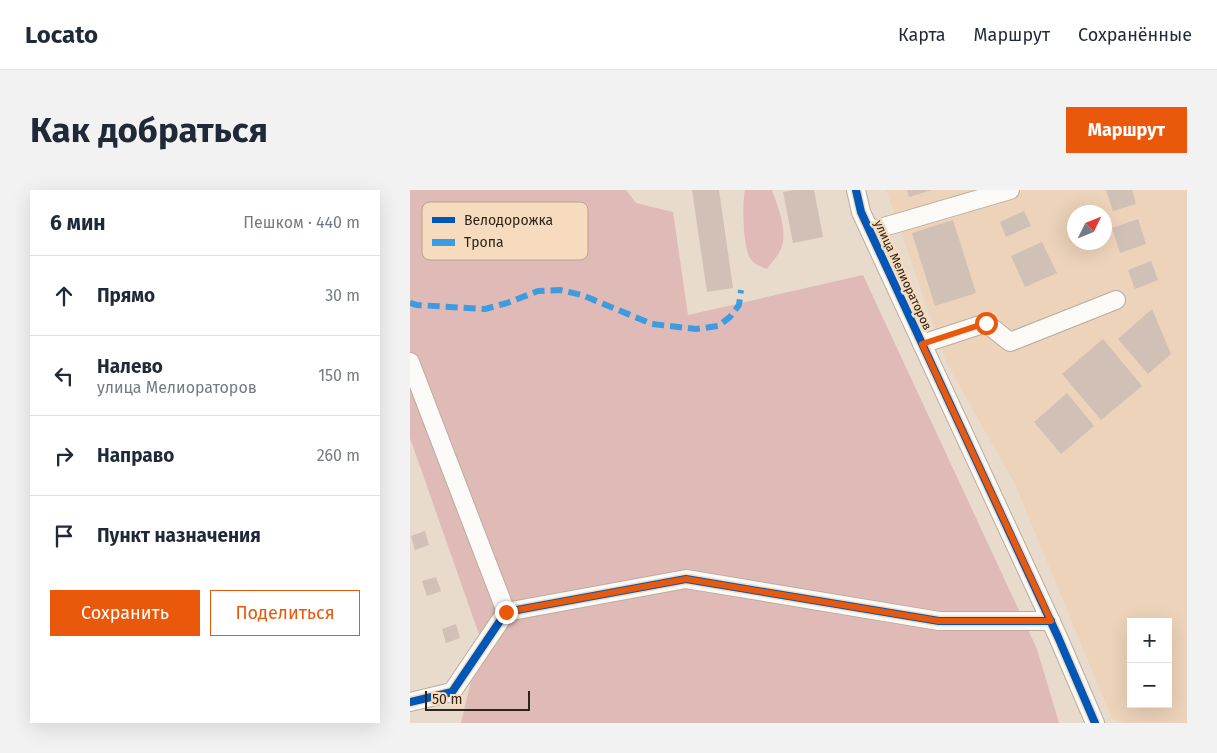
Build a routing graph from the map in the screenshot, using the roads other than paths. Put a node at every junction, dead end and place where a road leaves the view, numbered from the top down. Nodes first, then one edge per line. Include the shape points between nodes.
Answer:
1 (856, 190) edge
2 (1010, 190) edge
3 (870, 231) junction
4 (1116, 300) dead end
5 (922, 344) junction
6 (410, 362) edge
7 (506, 612) junction
8 (1051, 621) junction
9 (410, 702) edge
10 (1095, 723) edge

1 - 3 street, улица Мелиораторов
2 - 3 street
3 - 5 street, улица Мелиораторов
4 - 5 street via 1010,342 986,323
5 - 8 street, улица Мелиораторов
6 - 7 street
7 - 8 street via 686,579 939,621
7 - 9 street via 452,692
8 - 10 street, улица Мелиораторов

